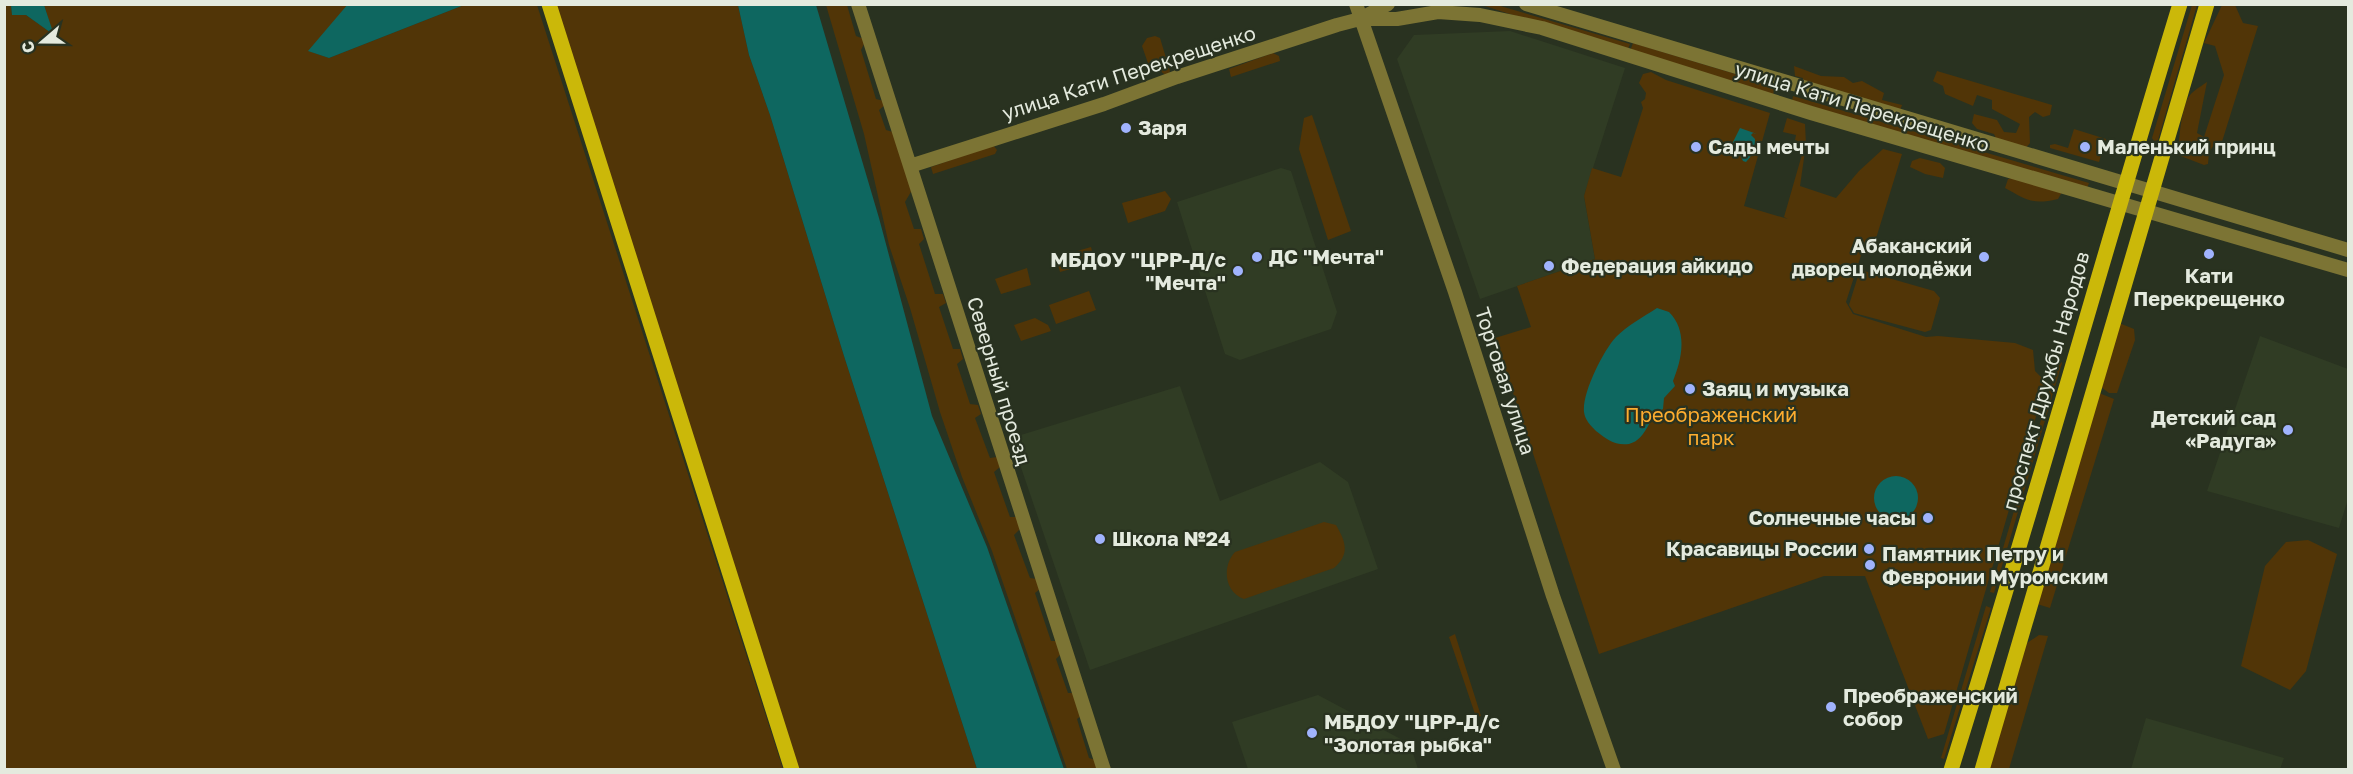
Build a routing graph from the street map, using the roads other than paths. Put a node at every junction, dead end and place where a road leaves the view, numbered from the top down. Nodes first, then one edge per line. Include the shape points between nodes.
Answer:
1 (549, 4) edge
2 (858, 4) edge
3 (1356, 4) edge
4 (1388, 4) edge
5 (1526, 4) edge
6 (2180, 4) edge
7 (2208, 4) edge
8 (1360, 19) junction
9 (910, 166) junction
10 (2126, 184) junction
11 (2153, 191) junction
12 (2120, 203) junction
13 (2147, 210) junction
14 (2349, 249) edge
15 (2349, 270) edge
16 (1613, 768) edge
17 (792, 770) edge
18 (1104, 770) edge
19 (1951, 770) edge
20 (1982, 770) edge

1 - 17 main road
2 - 9 street, Северный проезд
3 - 8 street, Торговая улица
4 - 8 street, улица Кати Перекрещенко
5 - 10 street, улица Кати Перекрещенко
6 - 10 main road, проспект Дружбы Народов
7 - 11 main road
8 - 9 street, улица Кати Перекрещенко
8 - 12 street, улица Кати Перекрещенко via 1397,19 1438,12 1480,15 1542,28 1822,117
8 - 16 street, Торговая улица
9 - 18 street, Северный проезд
10 - 11 street, улица Кати Перекрещенко
10 - 12 main road, проспект Дружбы Народов
11 - 13 main road
11 - 14 street, улица Кати Перекрещенко
12 - 13 street, улица Кати Перекрещенко
12 - 19 main road, проспект Дружбы Народов via 2005,600
13 - 15 street, улица Кати Перекрещенко
13 - 20 main road

